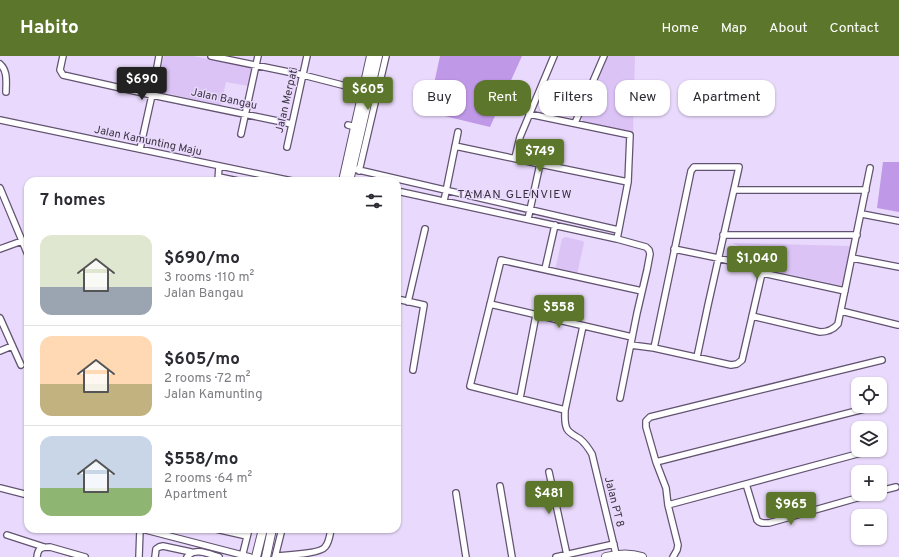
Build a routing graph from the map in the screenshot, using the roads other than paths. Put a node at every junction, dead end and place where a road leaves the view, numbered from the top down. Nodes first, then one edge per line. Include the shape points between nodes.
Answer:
1 (63, 56) edge
2 (160, 56) edge
3 (211, 56) edge
4 (258, 56) edge
5 (307, 56) edge
6 (371, 56) edge
7 (378, 56) edge
8 (386, 56) edge
9 (554, 56) edge
10 (604, 56) edge
11 (0, 64) edge
12 (256, 65) junction
13 (303, 76) junction
14 (363, 88) junction
15 (6, 92) dead end
16 (152, 95) junction
17 (531, 109) edge
18 (245, 114) junction
19 (531, 114) edge
20 (528, 116) edge
21 (0, 120) edge
22 (292, 124) junction
23 (575, 124) junction
24 (458, 132) dead end
25 (241, 134) dead end
26 (455, 146) junction
27 (286, 147) dead end
28 (140, 149) junction
29 (515, 158) junction
30 (540, 164) junction
31 (219, 166) junction
32 (870, 168) dead end
33 (352, 169) junction
34 (218, 177) edge
35 (273, 177) edge
36 (349, 177) edge
37 (388, 177) edge
38 (401, 180) edge
39 (628, 182) junction
40 (0, 188) edge
41 (446, 190) junction
42 (734, 190) junction
43 (866, 190) junction
44 (401, 192) edge
45 (1, 194) edge
46 (444, 201) junction
47 (530, 210) junction
48 (862, 214) junction
49 (528, 220) junction
50 (899, 221) edge
51 (555, 225) junction
52 (425, 230) dead end
53 (618, 230) junction
54 (857, 235) junction
55 (723, 236) junction
56 (617, 239) junction
57 (22, 241) junction
58 (24, 246) edge
59 (674, 249) junction
60 (0, 250) edge
61 (718, 258) junction
62 (852, 258) junction
63 (899, 267) edge
64 (545, 270) junction
65 (762, 272) junction
66 (642, 291) junction
67 (844, 291) junction
68 (401, 300) edge
69 (408, 302) junction
70 (490, 304) junction
71 (841, 311) junction
72 (536, 315) junction
73 (752, 316) junction
74 (0, 318) edge
75 (898, 325) dead end
76 (583, 326) junction
77 (632, 338) junction
78 (631, 345) junction
79 (12, 346) junction
80 (654, 348) junction
81 (0, 351) edge
82 (697, 357) junction
83 (882, 360) dead end
84 (21, 365) dead end
85 (413, 370) dead end
86 (520, 398) junction
87 (620, 398) dead end
88 (565, 410) junction
89 (851, 412) edge
90 (851, 456) edge
91 (656, 462) junction
92 (549, 472) dead end
93 (746, 484) junction
94 (500, 486) dead end
95 (896, 487) dead end
96 (0, 488) edge
97 (887, 490) edge
98 (456, 493) dead end
99 (24, 495) edge
100 (851, 500) edge
101 (668, 505) junction
102 (141, 533) edge
103 (156, 533) edge
104 (234, 533) edge
105 (248, 533) edge
106 (262, 533) edge
107 (271, 533) edge
108 (281, 533) edge
109 (330, 533) edge
110 (7, 535) dead end
111 (247, 536) junction
112 (186, 541) junction
113 (614, 544) junction
114 (259, 546) junction
115 (44, 547) junction
116 (182, 550) junction
117 (189, 555) edge
118 (303, 555) edge
119 (567, 555) junction
120 (621, 555) edge
121 (242, 556) edge
122 (276, 556) edge
123 (37, 557) edge
124 (85, 557) edge
125 (139, 557) edge
126 (155, 557) edge
127 (219, 557) edge
128 (250, 557) edge
129 (256, 557) edge
130 (260, 557) edge
131 (266, 557) edge
132 (466, 557) edge
133 (512, 557) edge
134 (556, 557) edge
135 (606, 557) edge
136 (642, 557) edge
137 (673, 557) edge

1 - 16 street, Jalan Bangau via 60,70 63,75
2 - 16 street
3 - 12 street
4 - 12 street
5 - 13 street, Jalan Merpati
6 - 14 main road
7 - 33 main road
8 - 33 street
9 - 17 street
10 - 23 street
11 - 15 street via 6,73
12 - 13 street
12 - 18 street
13 - 14 street
13 - 22 street, Jalan Merpati
14 - 33 main road via 351,126
16 - 18 street, Jalan Bangau
16 - 28 street
18 - 22 street, Jalan Bangau
18 - 25 street
19 - 23 street
20 - 29 street
21 - 28 street, Jalan Kamunting Maju
22 - 27 street, Jalan Merpati
23 - 39 street via 630,135
24 - 26 street
26 - 29 street
26 - 41 street
28 - 31 street, Jalan Kamunting Maju
29 - 30 street
30 - 39 street
30 - 47 street
31 - 34 street
31 - 35 street, Jalan Kamunting Maju
32 - 43 street
33 - 36 main road
33 - 37 street
38 - 41 street
39 - 53 street
40 - 45 street
41 - 46 street
41 - 47 street
42 - 43 street
42 - 55 street
42 - 59 street via 739,167 694,167
43 - 48 street
44 - 46 street
45 - 57 street
46 - 49 street
47 - 49 street
47 - 53 street
48 - 50 street
48 - 54 street
49 - 51 street
51 - 56 street
51 - 64 street
52 - 69 street
53 - 56 street
54 - 55 street
54 - 62 street
55 - 61 street
56 - 66 street via 649,250
57 - 58 street
57 - 60 street
59 - 61 street
59 - 80 street
61 - 65 street via 758,268
61 - 82 street
62 - 63 street
62 - 67 street
64 - 66 street
64 - 70 street via 501,260
65 - 67 street
65 - 73 street
66 - 77 street
67 - 71 street
68 - 69 street
69 - 85 street via 424,305
70 - 72 street
70 - 86 street via 470,386
71 - 73 street via 838,324 826,332
71 - 75 street
72 - 76 street
72 - 86 street
73 - 82 street via 742,360 738,364 731,365
74 - 79 street
76 - 77 street
76 - 88 street
77 - 78 street
78 - 80 street
78 - 87 street
79 - 81 street
79 - 84 street
80 - 82 street
83 - 91 street via 650,417 646,421 646,427
86 - 88 street
88 - 113 street, Jalan PT 8 via 565,423 571,434 581,440 592,454
89 - 91 street
90 - 93 street
91 - 101 street via 666,488
92 - 119 street
93 - 100 street via 757,520 763,524
93 - 101 street
94 - 133 street
95 - 97 street
96 - 99 street
98 - 132 street
101 - 137 street via 678,545
102 - 125 street
103 - 112 street
104 - 111 street
105 - 111 street
106 - 114 main road
107 - 131 main road
108 - 122 street
109 - 118 street via 324,549
110 - 115 street
111 - 121 street
112 - 116 street
112 - 121 street
113 - 119 street
113 - 120 street, Jalan PT 8
114 - 129 main road
114 - 130 main road
115 - 123 street via 40,549
115 - 124 street
116 - 117 street
116 - 126 street via 159,547 156,549
117 - 127 street via 201,552
118 - 122 street
119 - 134 street
120 - 135 main road
120 - 136 main road
121 - 128 street

